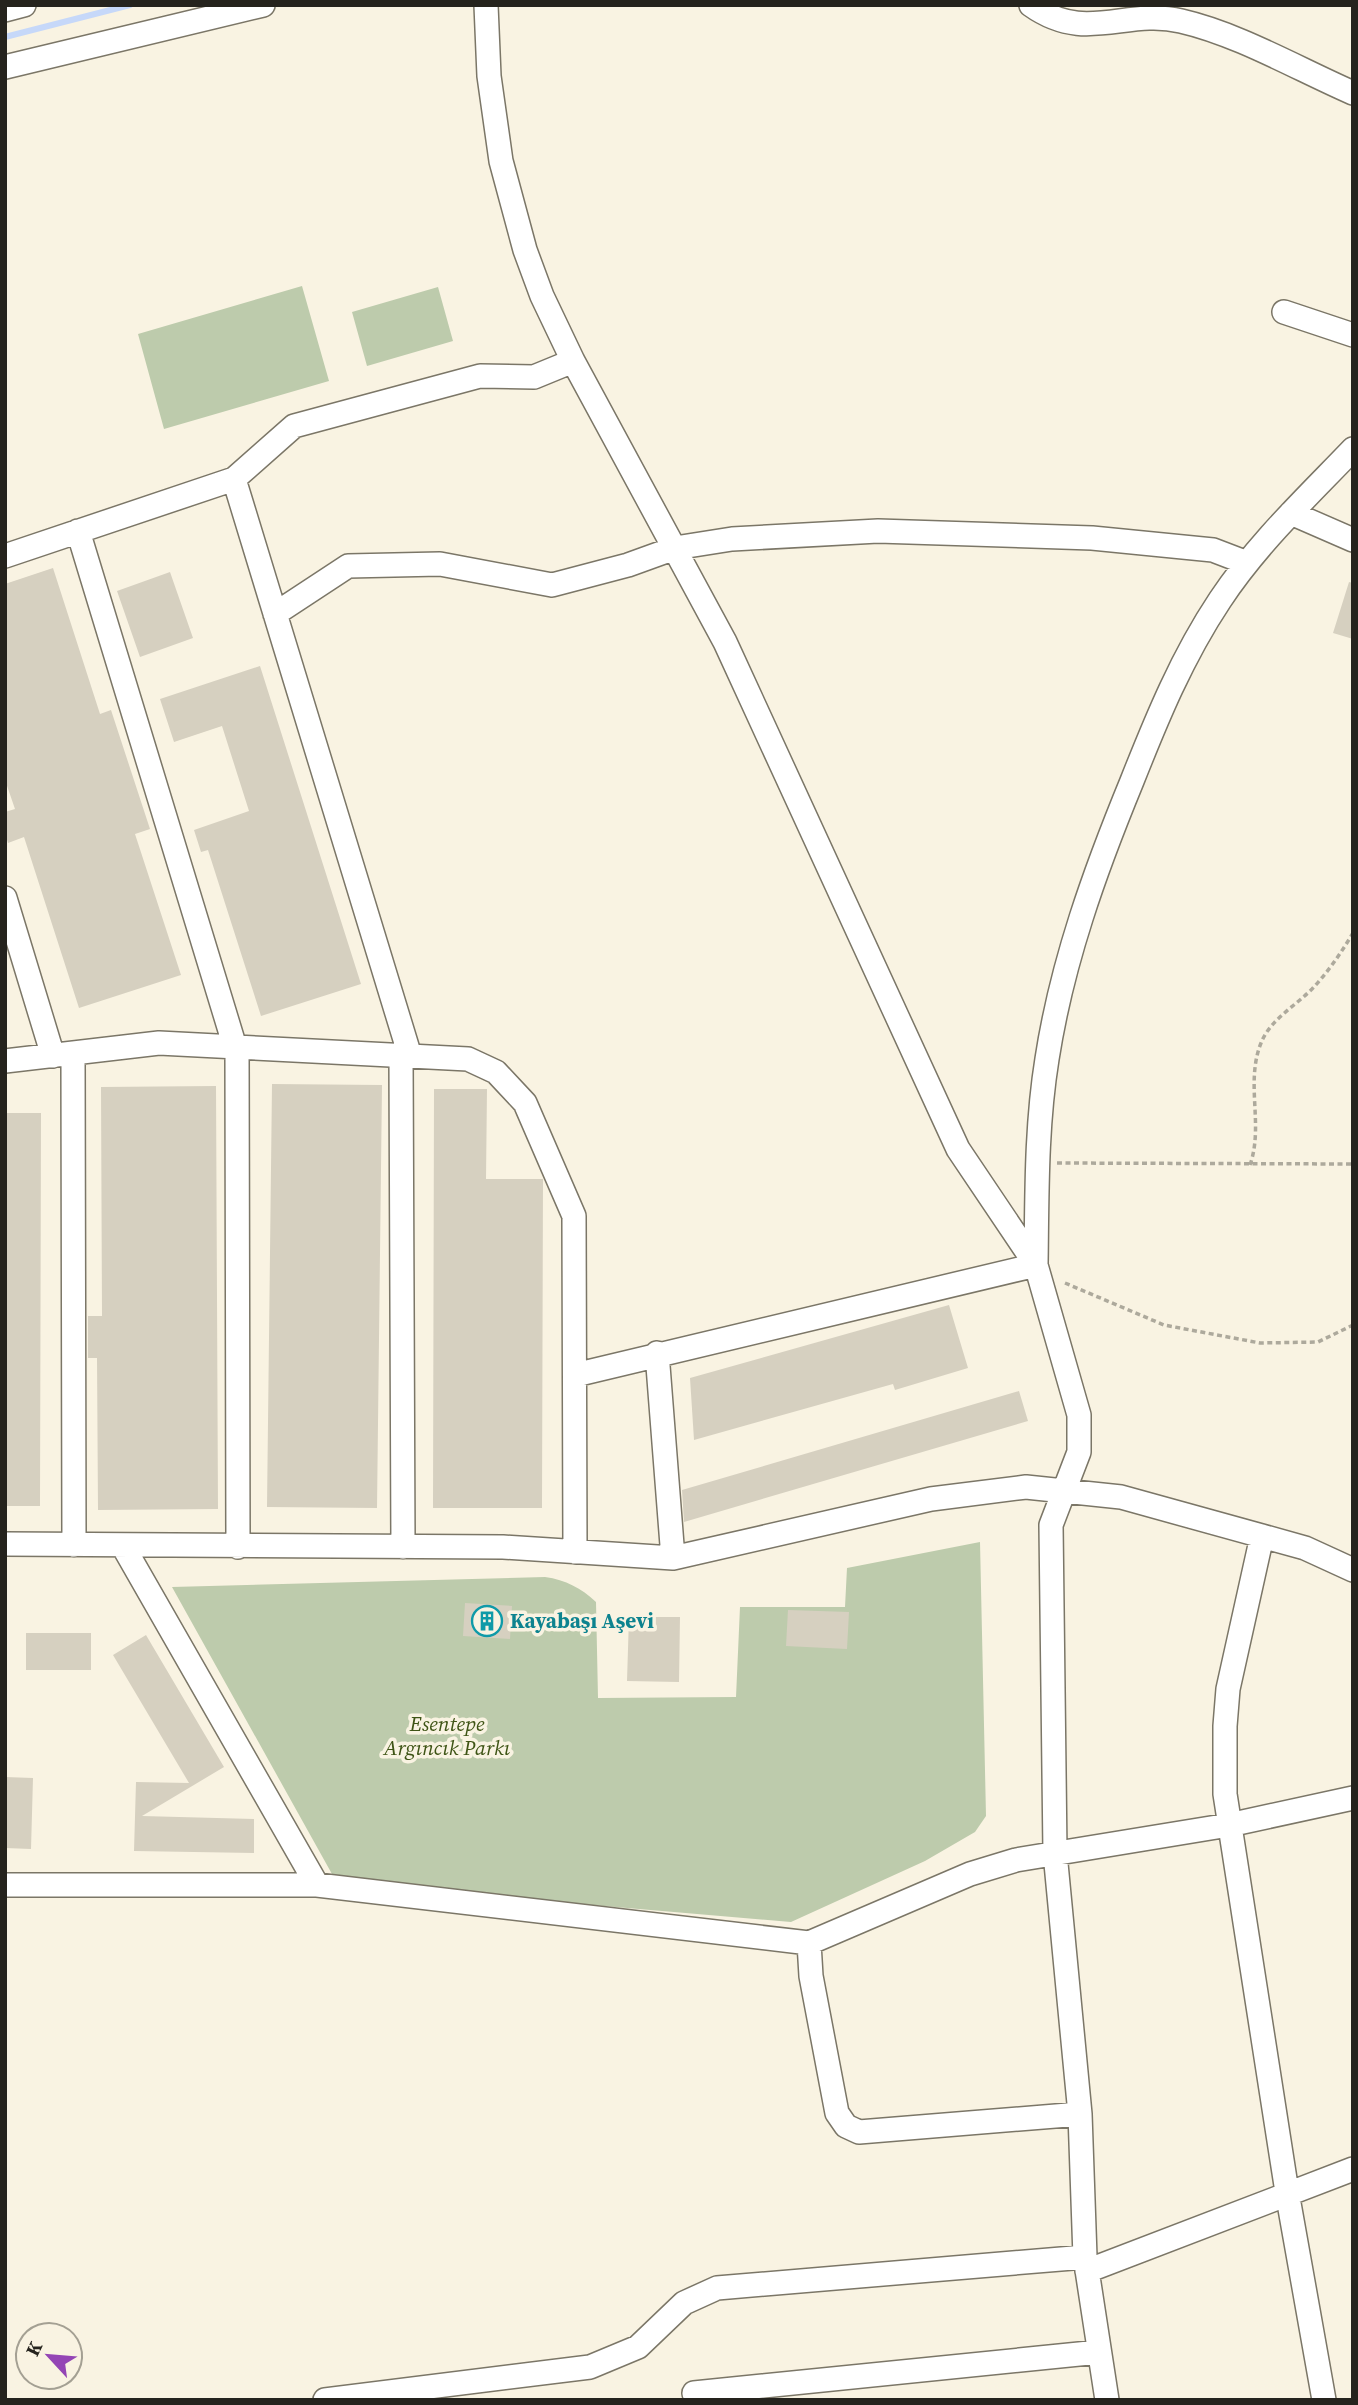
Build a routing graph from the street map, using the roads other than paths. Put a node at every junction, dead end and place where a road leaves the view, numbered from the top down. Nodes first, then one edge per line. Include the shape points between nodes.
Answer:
1 (262, 5) edge
2 (486, 5) edge
3 (1031, 5) edge
4 (5, 67) edge
5 (1353, 93) edge
6 (1284, 312) dead end
7 (1353, 335) edge
8 (573, 361) junction
9 (1353, 450) edge
10 (234, 479) junction
11 (1291, 513) junction
12 (78, 531) junction
13 (1353, 540) edge
14 (675, 548) junction
15 (5, 556) edge
16 (1247, 563) junction
17 (275, 614) junction
18 (5, 898) edge
19 (236, 1047) junction
20 (63, 1054) junction
21 (406, 1056) junction
22 (5, 1061) edge
23 (1036, 1265) junction
24 (657, 1353) junction
25 (575, 1375) junction
26 (1066, 1489) junction
27 (1262, 1536) junction
28 (5, 1544) edge
29 (74, 1545) junction
30 (123, 1546) junction
31 (238, 1546) junction
32 (403, 1547) junction
33 (575, 1552) junction
34 (673, 1558) junction
35 (1353, 1570) edge
36 (1353, 1798) edge
37 (1229, 1825) junction
38 (1055, 1853) junction
39 (5, 1885) edge
40 (317, 1885) junction
41 (809, 1943) junction
42 (1080, 2114) junction
43 (1353, 2169) edge
44 (1287, 2192) junction
45 (1086, 2264) junction
46 (1099, 2352) junction
47 (694, 2393) dead end
48 (325, 2400) edge
49 (1107, 2400) edge
50 (1325, 2400) edge

1 - 4 street
2 - 8 street via 492,108 511,203 542,296
3 - 5 street via 1058,19 1086,25 1151,18 1183,21
6 - 7 street
8 - 10 street via 534,377 480,376 294,426
8 - 14 street
9 - 11 street
10 - 12 street
10 - 17 street
11 - 13 street
11 - 16 street
12 - 15 street
12 - 19 street
14 - 16 street via 732,539 878,531 1013,534 1213,550
14 - 17 street via 552,585 440,564 348,566
14 - 23 street via 725,642 958,1149
16 - 23 street via 1202,627 1175,676 1084,907 1047,1059 1037,1163
17 - 21 street
18 - 20 street
19 - 20 street via 159,1043
19 - 21 street
19 - 31 street
20 - 22 street
20 - 29 street
21 - 25 street via 468,1059 482,1064 507,1081 524,1103 574,1216
21 - 32 street
23 - 24 street
23 - 26 street via 1079,1415 1079,1452
24 - 25 street
24 - 34 street
25 - 33 street
26 - 27 street via 1121,1497
26 - 34 street via 1026,1487 963,1493
26 - 38 street via 1051,1525
27 - 35 street via 1305,1548
27 - 37 street via 1228,1689 1224,1763
28 - 29 street
29 - 30 street
30 - 31 street
30 - 40 street
31 - 32 street
32 - 33 street
33 - 34 street
36 - 37 street
37 - 38 street
37 - 44 street
38 - 41 street via 970,1874
38 - 42 street
39 - 40 street
40 - 41 street
41 - 42 street via 837,2113 852,2130
42 - 45 street
43 - 44 street
44 - 45 street
44 - 50 street
45 - 46 street
45 - 48 street via 717,2288 684,2303 638,2347 590,2367
46 - 47 street
46 - 49 street

